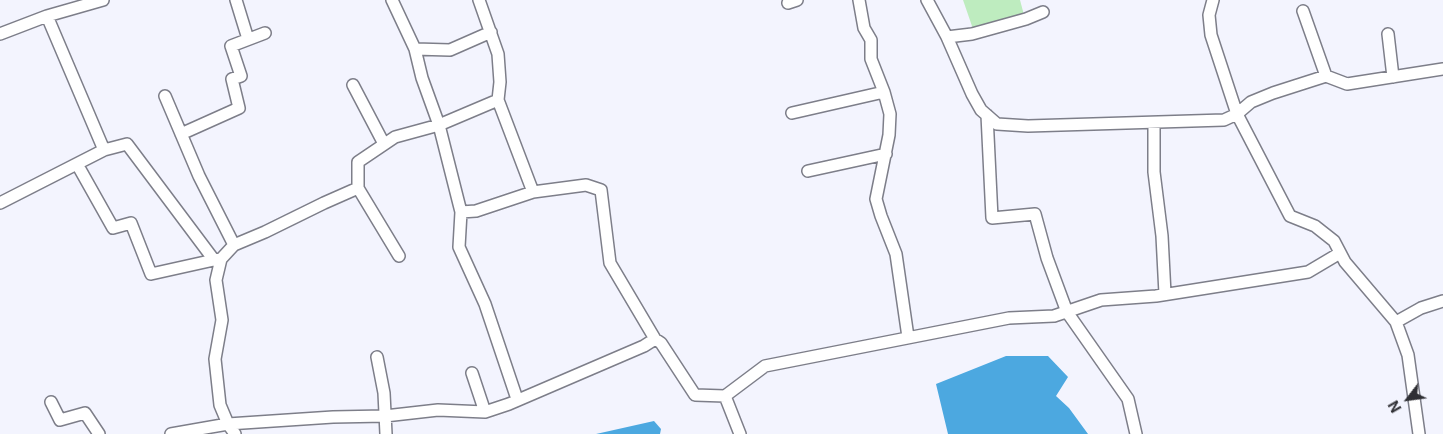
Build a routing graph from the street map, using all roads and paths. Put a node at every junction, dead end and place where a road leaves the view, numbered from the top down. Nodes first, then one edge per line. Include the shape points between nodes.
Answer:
1 (100, 0) edge
2 (236, 0) edge
3 (392, 0) edge
4 (479, 0) edge
5 (859, 0) edge
6 (927, 0) edge
7 (1213, 0) edge
8 (1303, 11) dead end
9 (1043, 12) dead end
10 (47, 16) junction
11 (491, 32) junction
12 (265, 33) dead end
13 (0, 34) edge
14 (1388, 34) dead end
15 (947, 37) junction
16 (248, 39) junction
17 (415, 49) junction
18 (1443, 70) edge
19 (1326, 76) junction
20 (1393, 77) junction
21 (353, 85) dead end
22 (884, 92) junction
23 (165, 96) dead end
24 (498, 100) junction
25 (792, 114) dead end
26 (1237, 114) junction
27 (987, 115) junction
28 (1154, 123) junction
29 (439, 125) junction
30 (181, 134) junction
31 (384, 144) junction
32 (104, 150) junction
33 (886, 154) junction
34 (77, 164) junction
35 (808, 171) dead end
36 (358, 188) junction
37 (533, 192) junction
38 (0, 203) edge
39 (461, 212) junction
40 (234, 245) junction
41 (1340, 253) junction
42 (399, 256) dead end
43 (218, 259) junction
44 (1165, 294) junction
45 (1443, 300) edge
46 (1067, 312) junction
47 (1396, 322) junction
48 (908, 336) junction
49 (655, 339) junction
50 (377, 356) dead end
51 (472, 372) dead end
52 (725, 396) junction
53 (517, 400) junction
54 (51, 402) dead end
55 (485, 412) junction
56 (385, 416) junction
57 (228, 424) junction
58 (98, 434) edge
59 (170, 434) edge
60 (235, 434) edge
61 (386, 434) edge
62 (740, 434) edge
63 (1136, 434) edge
64 (1419, 434) edge

1 - 10 street
2 - 16 street
3 - 17 street
4 - 11 street
5 - 22 street via 864,28 871,40 871,59
6 - 15 street
7 - 26 street via 1209,15 1211,35
8 - 19 street
9 - 15 street via 972,34
10 - 13 street
10 - 32 street
11 - 17 street via 450,50
11 - 24 street via 498,54
12 - 16 street
14 - 20 street
15 - 27 street via 972,94
16 - 30 street via 231,46 241,76 232,79 239,108
17 - 29 street
18 - 20 street
19 - 20 street via 1346,84
19 - 26 street via 1251,102
21 - 31 street
22 - 25 street
22 - 33 street via 890,114
23 - 30 street
24 - 29 street
24 - 37 street
26 - 28 street via 1224,120
26 - 41 street via 1290,216 1315,226 1334,241
27 - 28 street via 997,124 1028,126
27 - 46 street via 992,218 1035,214
28 - 44 street via 1154,172
29 - 31 street via 395,137
29 - 39 street
30 - 40 street
31 - 36 street via 358,162
32 - 34 street
32 - 43 street via 127,144
33 - 35 street
33 - 48 street via 876,198 896,254
34 - 38 street
34 - 43 street via 113,228 131,223 151,274
36 - 40 street
36 - 42 street
37 - 39 street via 476,211
37 - 49 street via 586,185 601,190 610,263
39 - 53 street via 459,247 485,304
40 - 43 street
41 - 44 street via 1308,272
41 - 47 street
43 - 57 street via 216,280 222,320 215,359 220,405
44 - 46 street via 1101,300
45 - 47 street
46 - 48 street via 1054,316 1009,318
46 - 63 street via 1128,399
47 - 64 street via 1408,355
48 - 52 street via 765,366
49 - 52 street via 661,343 695,395
49 - 53 street
50 - 56 street
51 - 55 street
52 - 62 street
53 - 55 street
54 - 58 street via 60,420 85,413
55 - 56 street via 438,410
56 - 57 street
56 - 61 street
57 - 59 street
57 - 60 street

